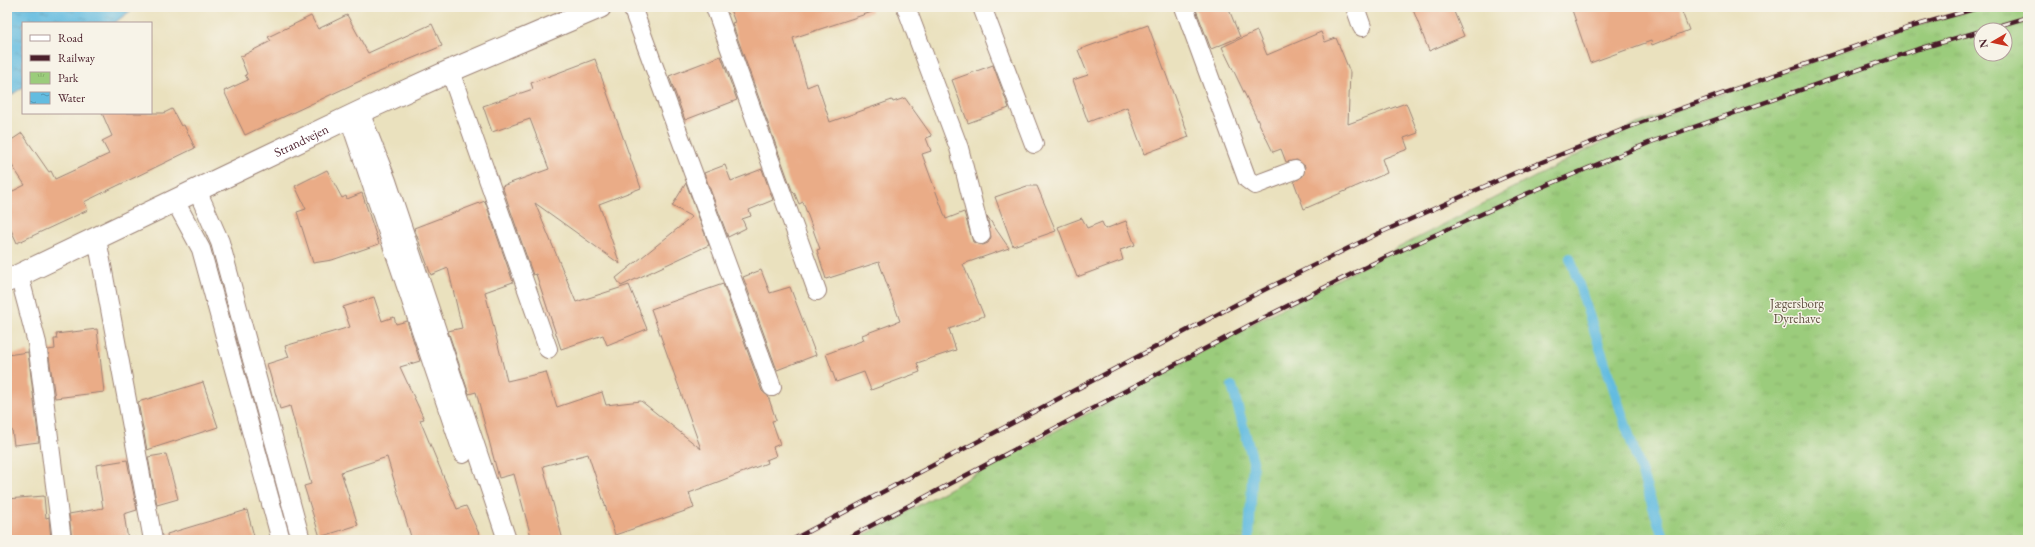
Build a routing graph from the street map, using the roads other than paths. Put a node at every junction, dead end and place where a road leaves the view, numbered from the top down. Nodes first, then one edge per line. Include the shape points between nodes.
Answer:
1 (600, 7) edge
2 (632, 7) edge
3 (715, 7) edge
4 (906, 7) edge
5 (982, 7) edge
6 (1184, 7) edge
7 (1355, 7) edge
8 (1362, 27) dead end
9 (450, 71) junction
10 (354, 115) junction
11 (1034, 144) dead end
12 (1295, 170) dead end
13 (197, 190) junction
14 (175, 201) junction
15 (981, 235) dead end
16 (97, 239) junction
17 (13, 278) edge
18 (817, 291) dead end
19 (548, 349) dead end
20 (772, 387) dead end
21 (463, 454) dead end
22 (62, 540) edge
23 (152, 540) edge
24 (281, 540) edge
25 (302, 540) edge
26 (507, 540) edge

1 - 9 main road, Strandvejen
2 - 20 lane
3 - 18 lane
4 - 15 lane via 959,148
5 - 11 lane
6 - 12 lane via 1247,179 1255,185
7 - 8 lane
9 - 10 main road, Strandvejen
9 - 19 lane
10 - 13 main road, Strandvejen
10 - 21 lane
10 - 26 lane via 387,181
13 - 14 main road, Strandvejen
13 - 25 lane via 220,242
14 - 16 main road, Strandvejen
14 - 24 lane via 201,249
16 - 17 main road, Strandvejen
16 - 23 lane
17 - 22 lane via 37,342

